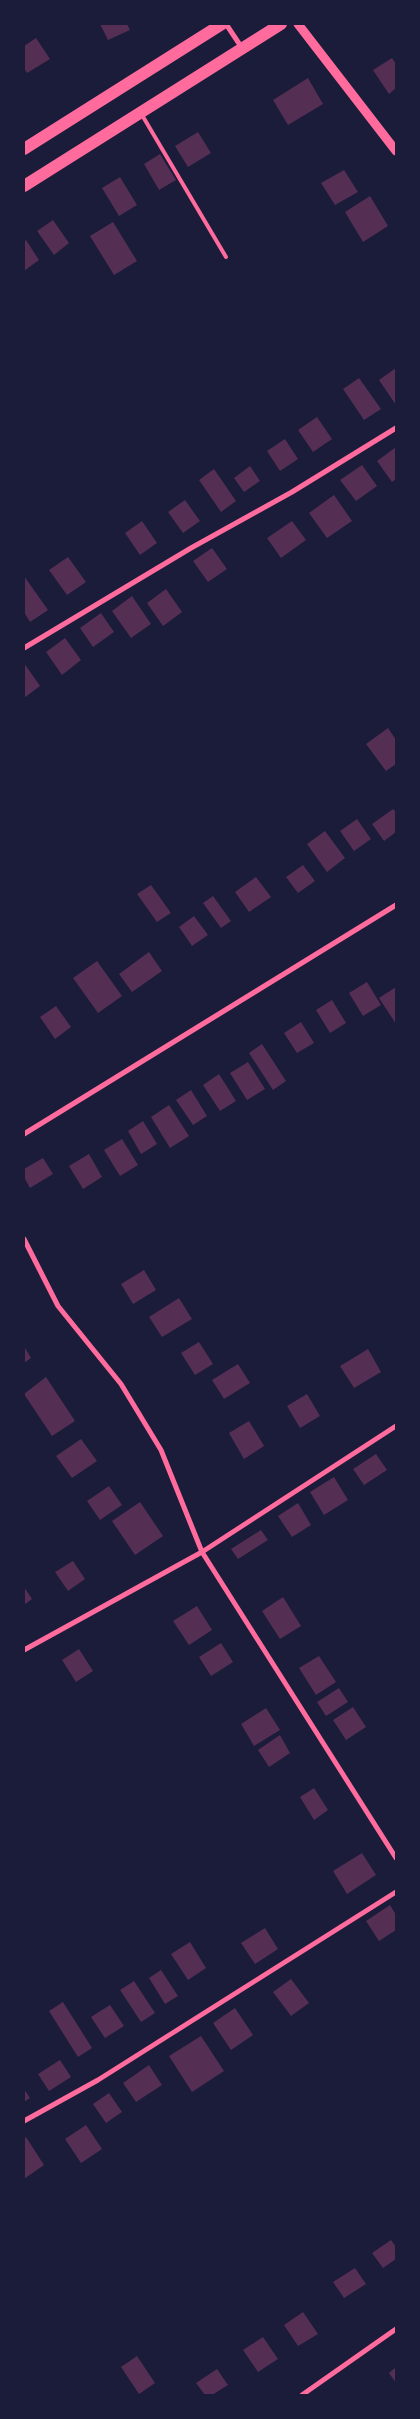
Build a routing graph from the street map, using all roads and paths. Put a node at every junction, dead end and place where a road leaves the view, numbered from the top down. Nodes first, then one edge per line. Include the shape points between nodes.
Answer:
1 (222, 24) edge
2 (226, 24) edge
3 (281, 24) edge
4 (298, 24) edge
5 (242, 48) junction
6 (141, 113) junction
7 (24, 149) edge
8 (396, 151) edge
9 (24, 186) edge
10 (226, 256) dead end
11 (396, 428) edge
12 (24, 648) edge
13 (396, 905) edge
14 (24, 1134) edge
15 (24, 1239) edge
16 (396, 1426) edge
17 (202, 1552) junction
18 (24, 1650) edge
19 (396, 1858) edge
20 (396, 1892) edge
21 (24, 2121) edge
22 (396, 2329) edge
23 (302, 2395) edge

1 - 7 main road
2 - 5 street
3 - 5 main road
4 - 8 street
5 - 6 main road
6 - 9 main road
6 - 10 lane
11 - 12 street
13 - 14 street
15 - 17 street via 58,1306 121,1384 162,1450
16 - 17 street
17 - 18 street
17 - 19 street
20 - 21 street via 98,2080
22 - 23 street

